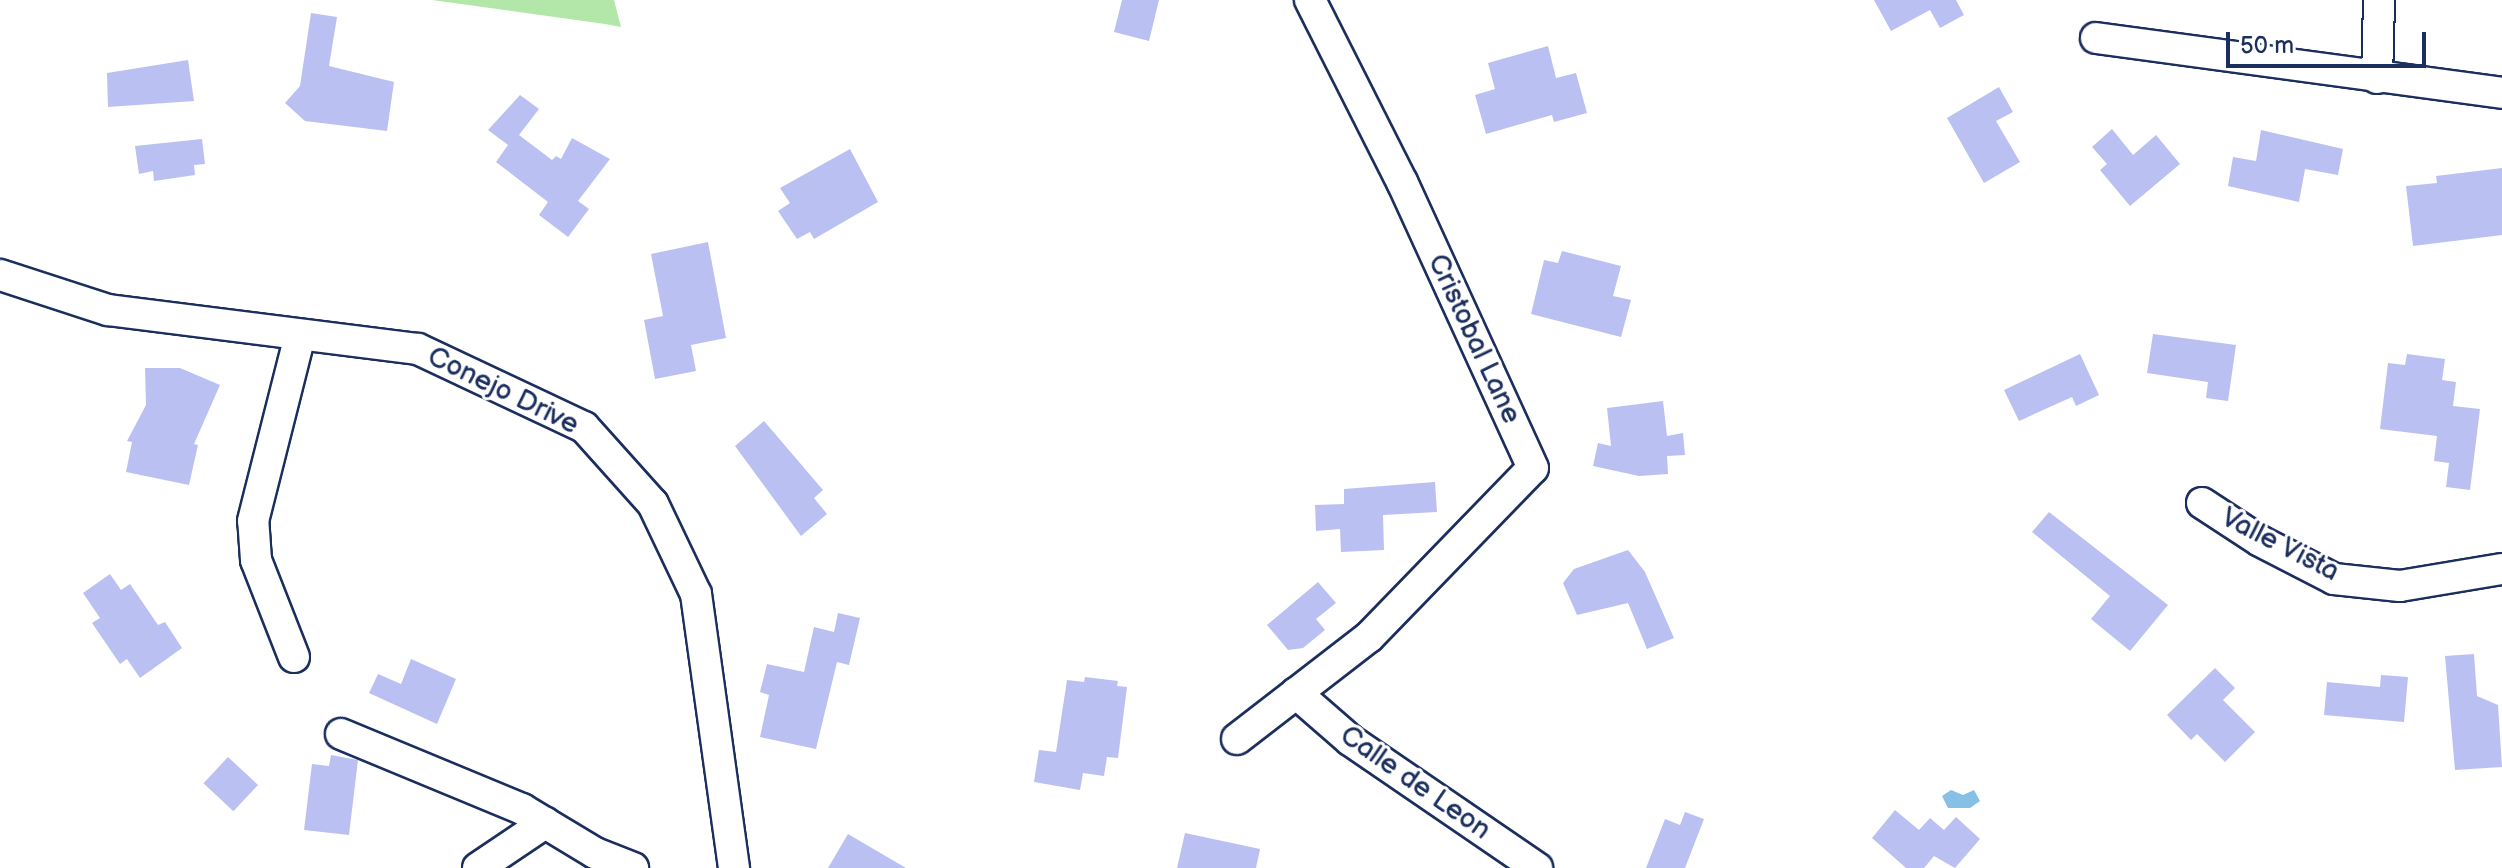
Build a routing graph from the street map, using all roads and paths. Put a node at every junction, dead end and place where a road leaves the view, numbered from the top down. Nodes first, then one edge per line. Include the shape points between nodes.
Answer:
1 (1310, 0) edge
2 (2379, 0) edge
3 (2096, 38) dead end
4 (2377, 78) junction
5 (2502, 93) edge
6 (0, 275) edge
7 (300, 335) junction
8 (2202, 503) dead end
9 (2502, 569) edge
10 (294, 657) dead end
11 (1296, 693) junction
12 (341, 734) dead end
13 (1237, 739) dead end
14 (545, 823) junction
15 (478, 868) edge
16 (633, 868) edge
17 (734, 868) edge
18 (1537, 868) edge

1 - 11 street, Cristobal Lane via 1402,182 1533,468 1369,637
2 - 4 street
3 - 4 street
4 - 5 street
6 - 7 street, Conejo Drive via 108,310
7 - 10 street via 253,521 256,560
7 - 17 street, Conejo Drive via 418,349 584,427 653,504 696,594
8 - 9 street, Valle Vista via 2334,579 2400,586
11 - 13 street
11 - 18 street, Calle de Leon via 1350,740
12 - 14 street
14 - 15 street
14 - 16 street

